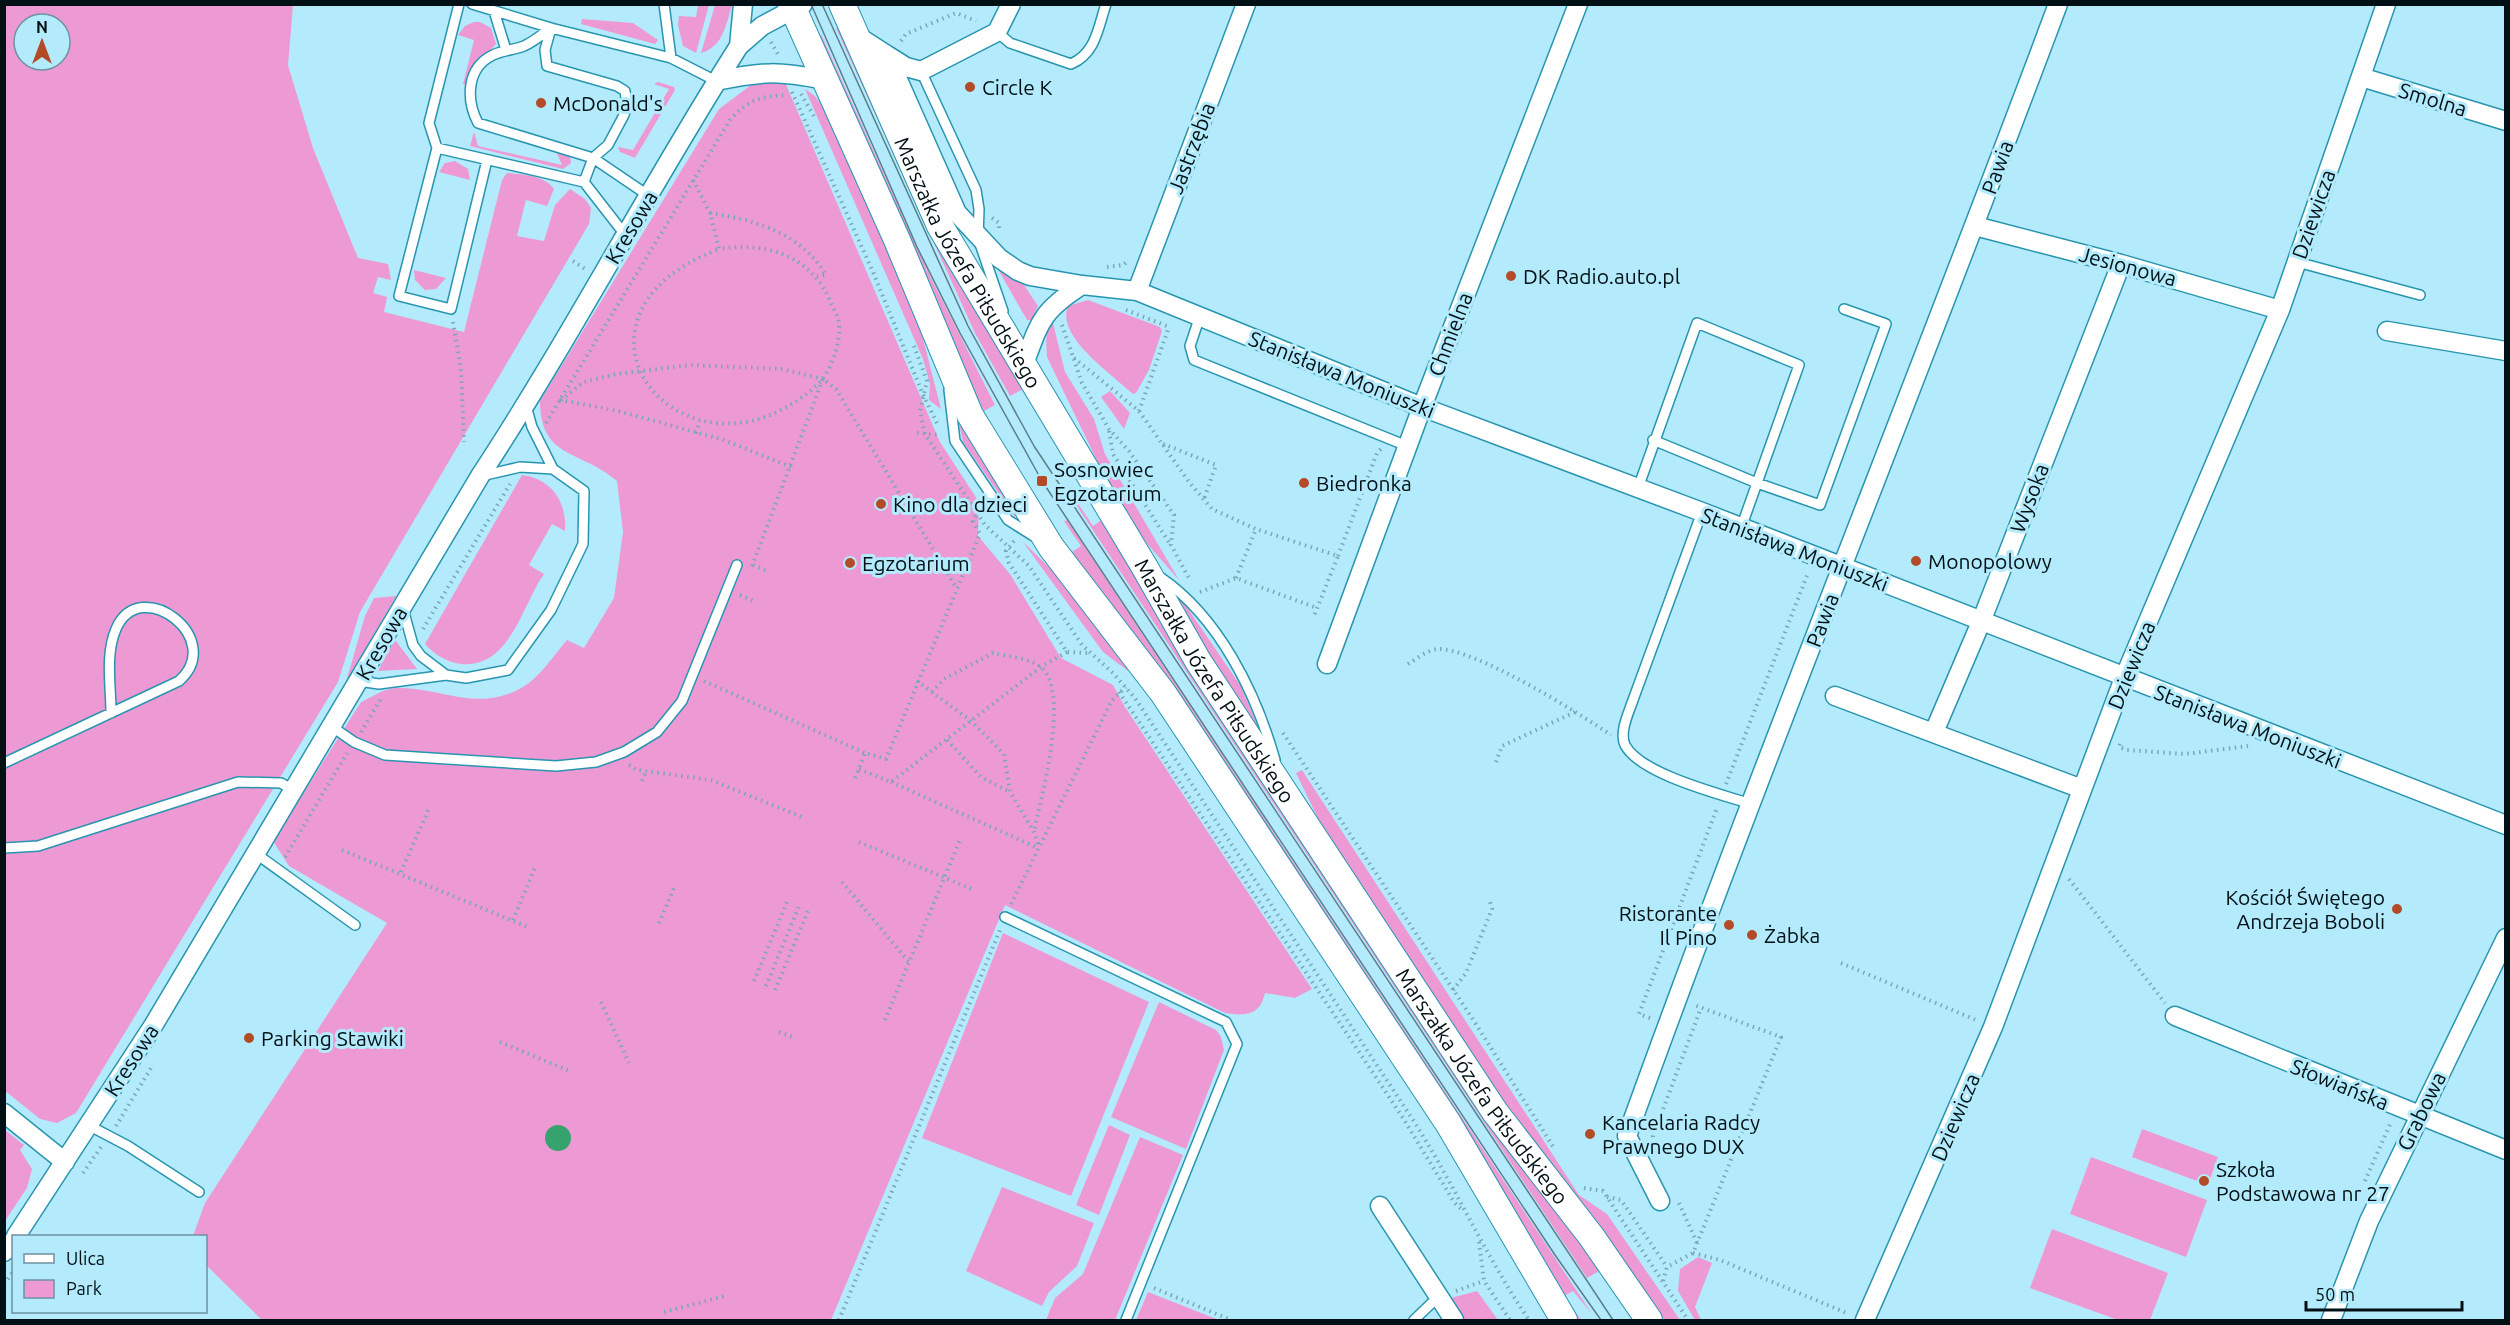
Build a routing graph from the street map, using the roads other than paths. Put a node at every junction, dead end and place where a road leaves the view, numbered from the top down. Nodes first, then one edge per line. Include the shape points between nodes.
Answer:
1 (459, 4) edge
2 (472, 4) edge
3 (664, 4) edge
4 (743, 4) edge
5 (842, 4) edge
6 (1011, 4) edge
7 (1106, 4) edge
8 (1246, 4) edge
9 (1578, 4) edge
10 (2058, 4) edge
11 (2386, 4) edge
12 (796, 6) edge
13 (494, 11) junction
14 (551, 28) junction
15 (992, 28) junction
16 (856, 35) junction
17 (739, 46) junction
18 (506, 50) junction
19 (892, 50) junction
20 (671, 58) junction
21 (921, 71) junction
22 (2361, 77) junction
23 (825, 80) junction
24 (716, 81) junction
25 (2505, 121) edge
26 (436, 148) junction
27 (593, 158) junction
28 (487, 160) junction
29 (584, 182) junction
30 (650, 196) junction
31 (1975, 226) junction
32 (626, 236) junction
33 (978, 238) junction
34 (2297, 262) junction
35 (2121, 264) junction
36 (1082, 285) junction
37 (1137, 291) junction
38 (2420, 295) dead end
39 (1844, 309) dead end
40 (2280, 310) junction
41 (1200, 316) junction
42 (2387, 331) dead end
43 (2505, 351) edge
44 (1023, 367) junction
45 (526, 406) junction
46 (1422, 407) junction
47 (1653, 440) junction
48 (1399, 443) junction
49 (553, 469) junction
50 (480, 476) junction
51 (1757, 483) junction
52 (1638, 488) junction
53 (1702, 512) junction
54 (1741, 528) junction
55 (737, 565) dead end
56 (1839, 576) junction
57 (402, 606) junction
58 (1981, 622) junction
59 (1327, 664) dead end
60 (446, 675) junction
61 (2124, 678) junction
62 (358, 681) junction
63 (1835, 696) dead end
64 (111, 712) junction
65 (331, 726) junction
66 (1934, 732) junction
67 (4, 763) edge
68 (2082, 789) junction
69 (292, 790) junction
70 (1750, 804) junction
71 (2505, 825) edge
72 (4, 848) edge
73 (255, 853) junction
74 (1005, 917) road end
75 (355, 925) dead end
76 (2505, 938) edge
77 (2175, 1016) road end
78 (4, 1113) edge
79 (2418, 1116) junction
80 (88, 1125) junction
81 (2505, 1150) edge
82 (65, 1162) junction
83 (199, 1192) dead end
84 (1668, 1197) road end
85 (1380, 1206) dead end
86 (17, 1235) edge
87 (1438, 1297) junction
88 (1859, 1318) edge
89 (1126, 1320) edge
90 (1414, 1320) edge
91 (1454, 1320) edge
92 (1564, 1320) edge
93 (1650, 1320) edge
94 (2331, 1320) edge

1 - 26 lane via 429,123
2 - 13 lane
3 - 20 lane
4 - 17 street
5 - 16 main road, Marszałka Józefa Piłsudskiego
6 - 15 street
7 - 15 lane via 1090,51 1071,64 1010,43
8 - 37 street, Jastrzębia
9 - 46 street, Chmielna
10 - 31 street, Pawia
11 - 22 street, Dziewicza
12 - 17 street via 762,26
12 - 23 main road
13 - 14 lane
13 - 18 lane
14 - 18 lane via 524,46
14 - 20 lane
14 - 27 lane via 545,50 547,66 617,86 625,92 627,104 619,126 608,145
15 - 21 street
16 - 19 street
16 - 44 main road, Marszałka Józefa Piłsudskiego via 940,226
17 - 24 street, Kresowa
18 - 27 lane via 490,56 476,69 470,108 478,123
19 - 21 street via 906,67
19 - 33 street, Stanisława Moniuszki via 957,213
20 - 24 lane
21 - 33 lane via 976,190
22 - 25 street, Smolna
22 - 34 street, Dziewicza
23 - 24 street via 788,72 760,72
23 - 92 main road via 970,415 1051,547 1163,693 1448,1123
24 - 30 street, Kresowa
26 - 28 lane
26 - 28 lane via 399,296 451,309
27 - 29 lane
27 - 30 lane
28 - 29 lane
29 - 32 lane
30 - 32 street, Kresowa
31 - 35 street, Jesionowa
31 - 56 street, Pawia
32 - 45 street, Kresowa
33 - 36 street, Stanisława Moniuszki via 1018,271
33 - 44 lane
34 - 38 lane
34 - 40 street, Dziewicza
35 - 40 street, Jesionowa
35 - 58 street, Wysoka
36 - 37 street, Stanisława Moniuszki
36 - 44 street via 1048,309
37 - 41 street, Stanisława Moniuszki
39 - 51 lane via 1886,324 1820,505
40 - 61 street, Dziewicza
41 - 46 street, Stanisława Moniuszki
41 - 48 lane via 1190,346 1194,360
42 - 43 street
44 - 93 main road, Marszałka Józefa Piłsudskiego via 1198,661 1283,791 1496,1112
45 - 49 lane
45 - 50 street, Kresowa
46 - 48 street, Chmielna
46 - 52 street, Stanisława Moniuszki
47 - 51 lane
47 - 51 lane via 1697,323 1738,338 1799,365
47 - 52 lane
48 - 59 street, Chmielna
49 - 50 lane via 520,467
49 - 60 lane via 584,491 583,544 551,610 508,670 466,678
50 - 57 street, Kresowa
51 - 54 lane
52 - 53 street, Stanisława Moniuszki
53 - 54 street, Stanisława Moniuszki
53 - 70 lane via 1633,700 1624,729 1625,744 1655,770
54 - 56 street, Stanisława Moniuszki
55 - 65 lane via 682,701 657,732 613,756 556,766 385,755 354,742
56 - 58 street, Stanisława Moniuszki
56 - 70 street, Pawia
57 - 60 lane via 413,645
57 - 62 street, Kresowa
58 - 61 street, Stanisława Moniuszki
58 - 66 street, Wysoka
60 - 62 lane via 379,684
61 - 68 street, Dziewicza
61 - 71 street, Stanisława Moniuszki
62 - 65 street, Kresowa
63 - 66 street
64 - 64 lane via 179,681 189,672 190,636 181,621 145,607 124,616 110,647
64 - 67 lane
65 - 69 street, Kresowa
66 - 68 street
68 - 88 street, Dziewicza via 1993,1027
69 - 72 lane via 281,783 238,782 38,846
69 - 73 street, Kresowa
70 - 84 street, Pawia via 1628,1136
73 - 75 lane
73 - 80 street, Kresowa via 153,1026
74 - 89 lane via 1226,1022 1237,1044
76 - 79 street, Grabowa
77 - 79 street, Słowiańska
78 - 82 street
79 - 81 street, Słowiańska
79 - 94 street, Grabowa via 2369,1221
80 - 82 street, Kresowa
80 - 83 lane
82 - 86 street, Kresowa
85 - 87 street
87 - 90 lane
87 - 91 street

